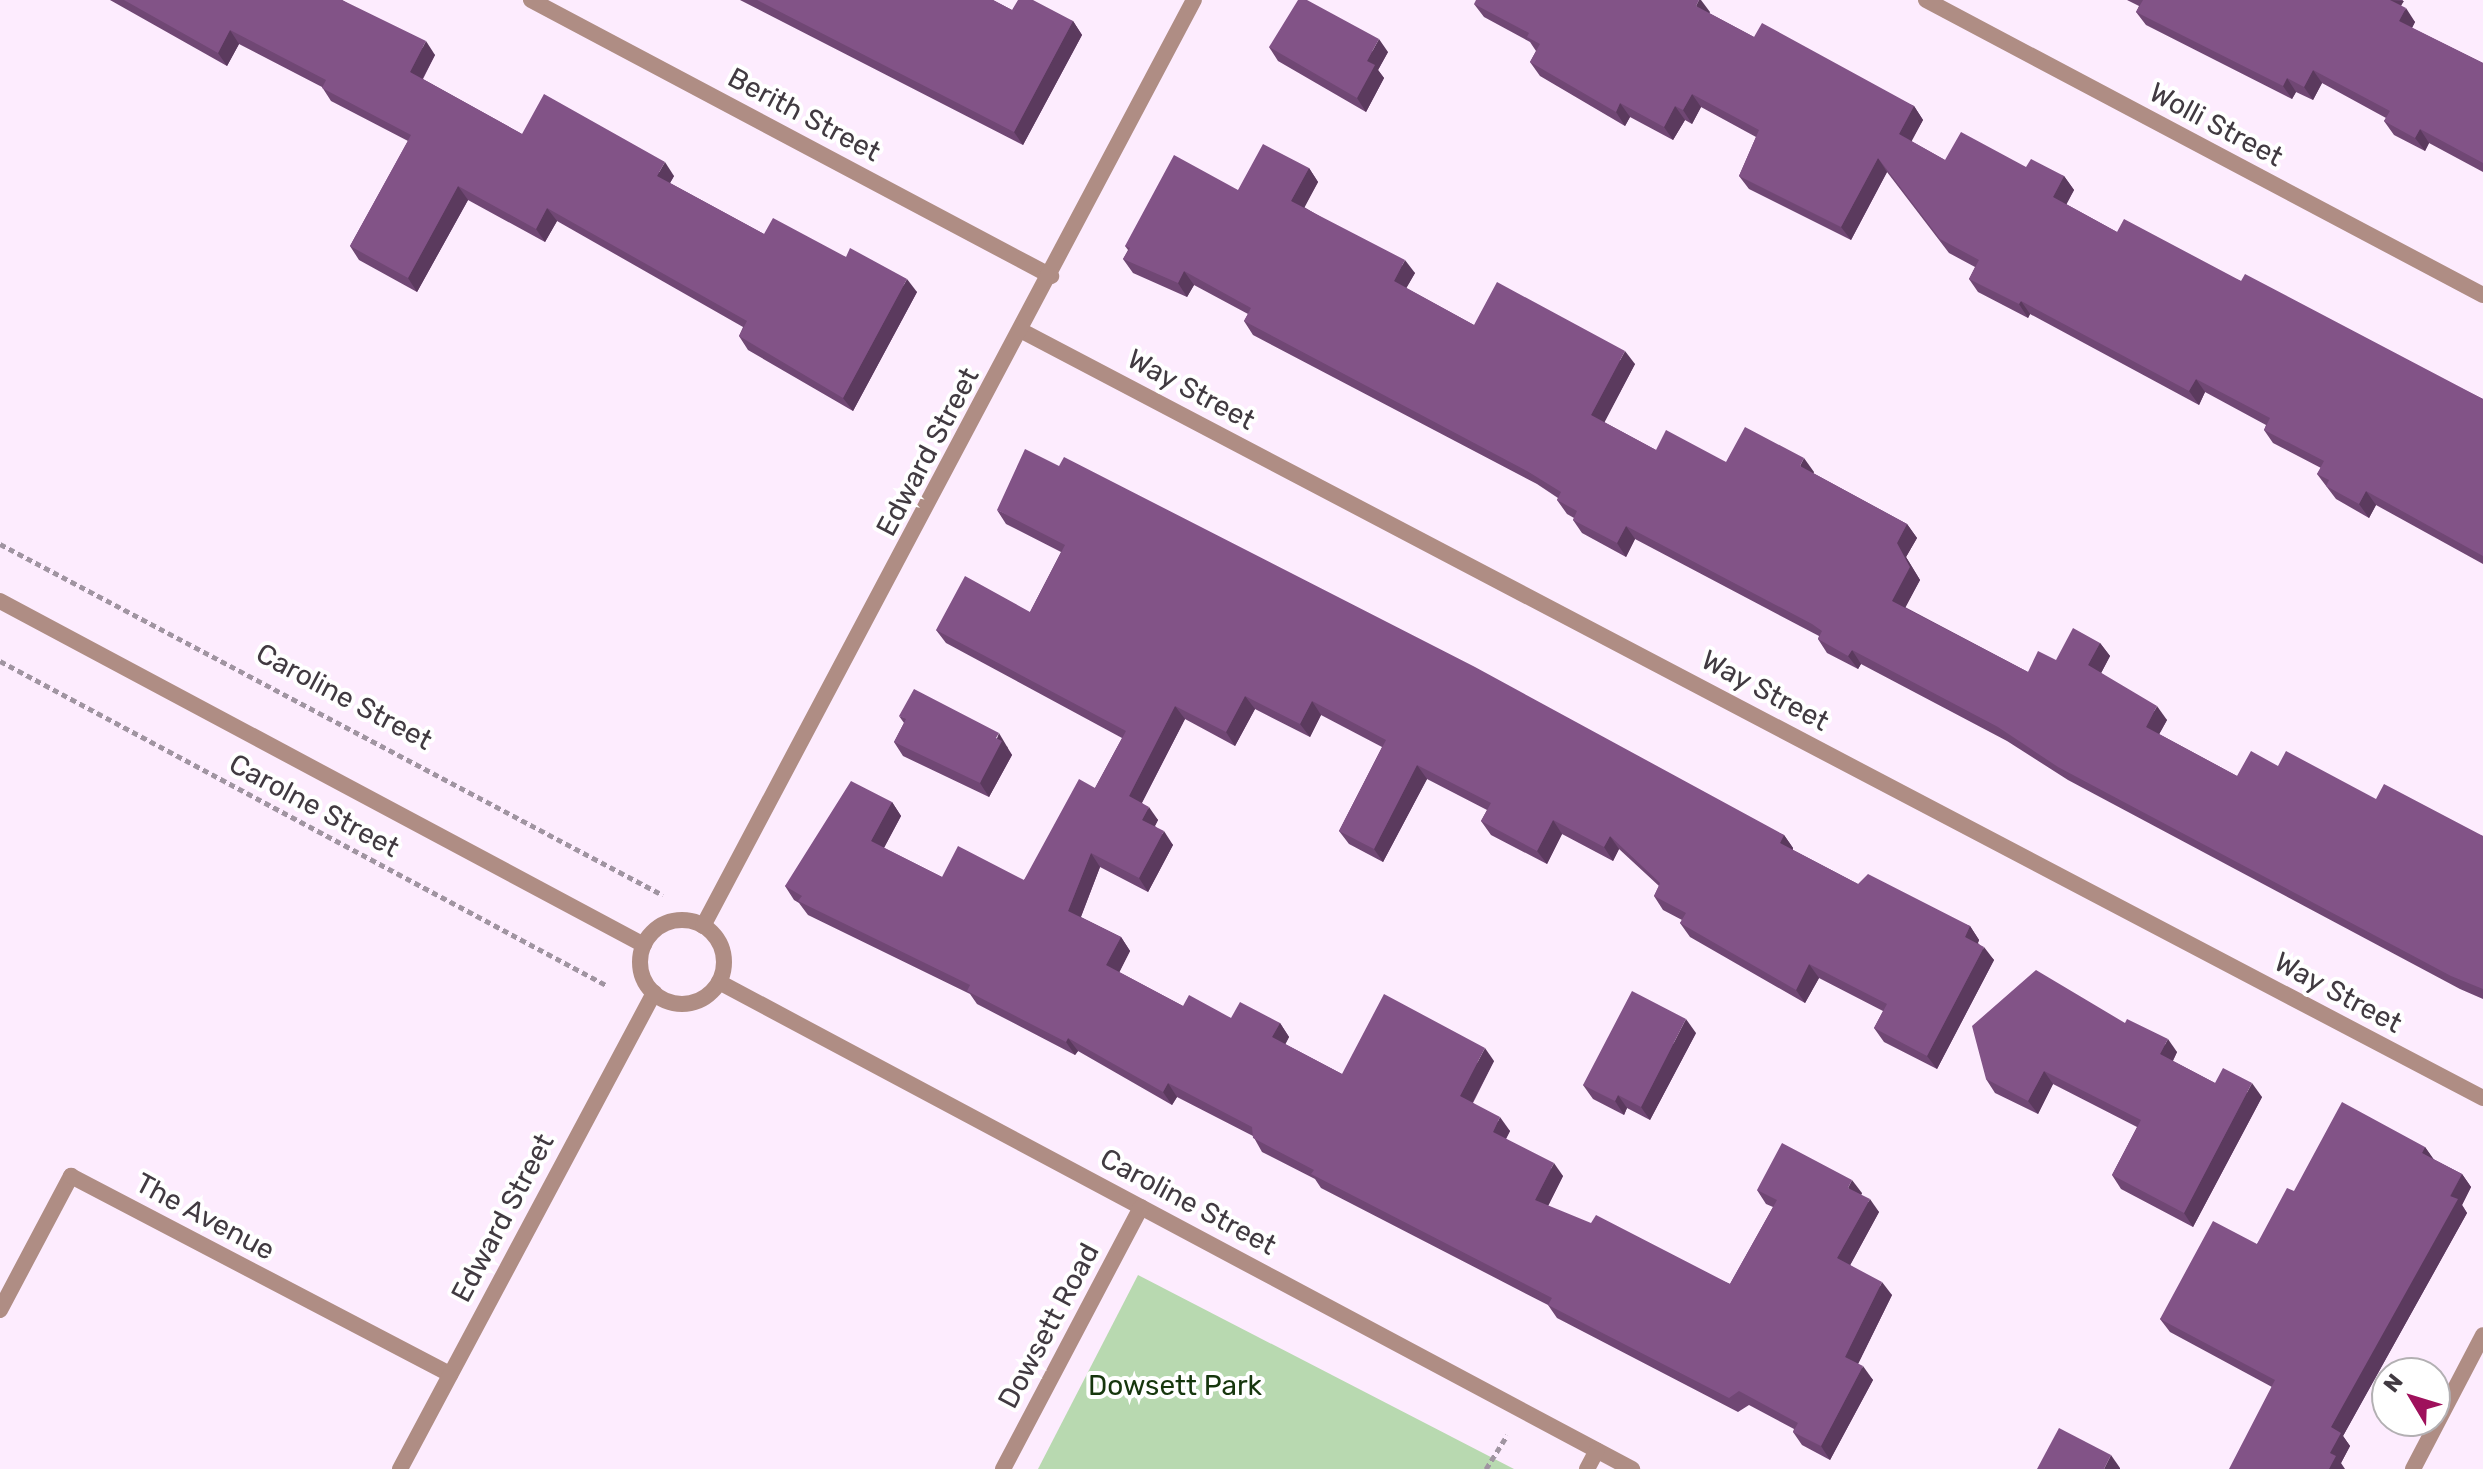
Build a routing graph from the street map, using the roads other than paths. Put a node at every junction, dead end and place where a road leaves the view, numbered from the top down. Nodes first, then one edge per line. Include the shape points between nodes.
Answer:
1 (531, 0) edge
2 (1194, 0) edge
3 (1926, 0) edge
4 (1051, 276) junction
5 (2483, 295) edge
6 (1022, 331) junction
7 (0, 601) edge
8 (703, 926) junction
9 (644, 945) junction
10 (719, 982) junction
11 (654, 993) junction
12 (2483, 1098) edge
13 (1141, 1207) junction
14 (0, 1310) edge
15 (2483, 1335) edge
16 (450, 1374) junction
17 (1597, 1450) junction
18 (400, 1469) edge
19 (1003, 1469) edge
20 (1587, 1469) edge
21 (1632, 1469) edge
22 (2413, 1469) edge

1 - 4 street, Berith Street
2 - 4 street, Edward Street
3 - 5 street, Wolli Street
4 - 6 street, Edward Street
6 - 8 street, Edward Street
6 - 12 street, Way Street
7 - 9 street
8 - 9 street via 676,920 652,933
8 - 10 street via 723,951
9 - 11 street via 641,971
10 - 11 street via 689,1003
10 - 13 street, Caroline Street
11 - 16 street, Edward Street
13 - 17 street, Caroline Street
13 - 19 street, Dowsett Road
14 - 16 street, The Avenue via 71,1176
15 - 22 street
16 - 18 street, Edward Street
17 - 20 street
17 - 21 street, Caroline Street

